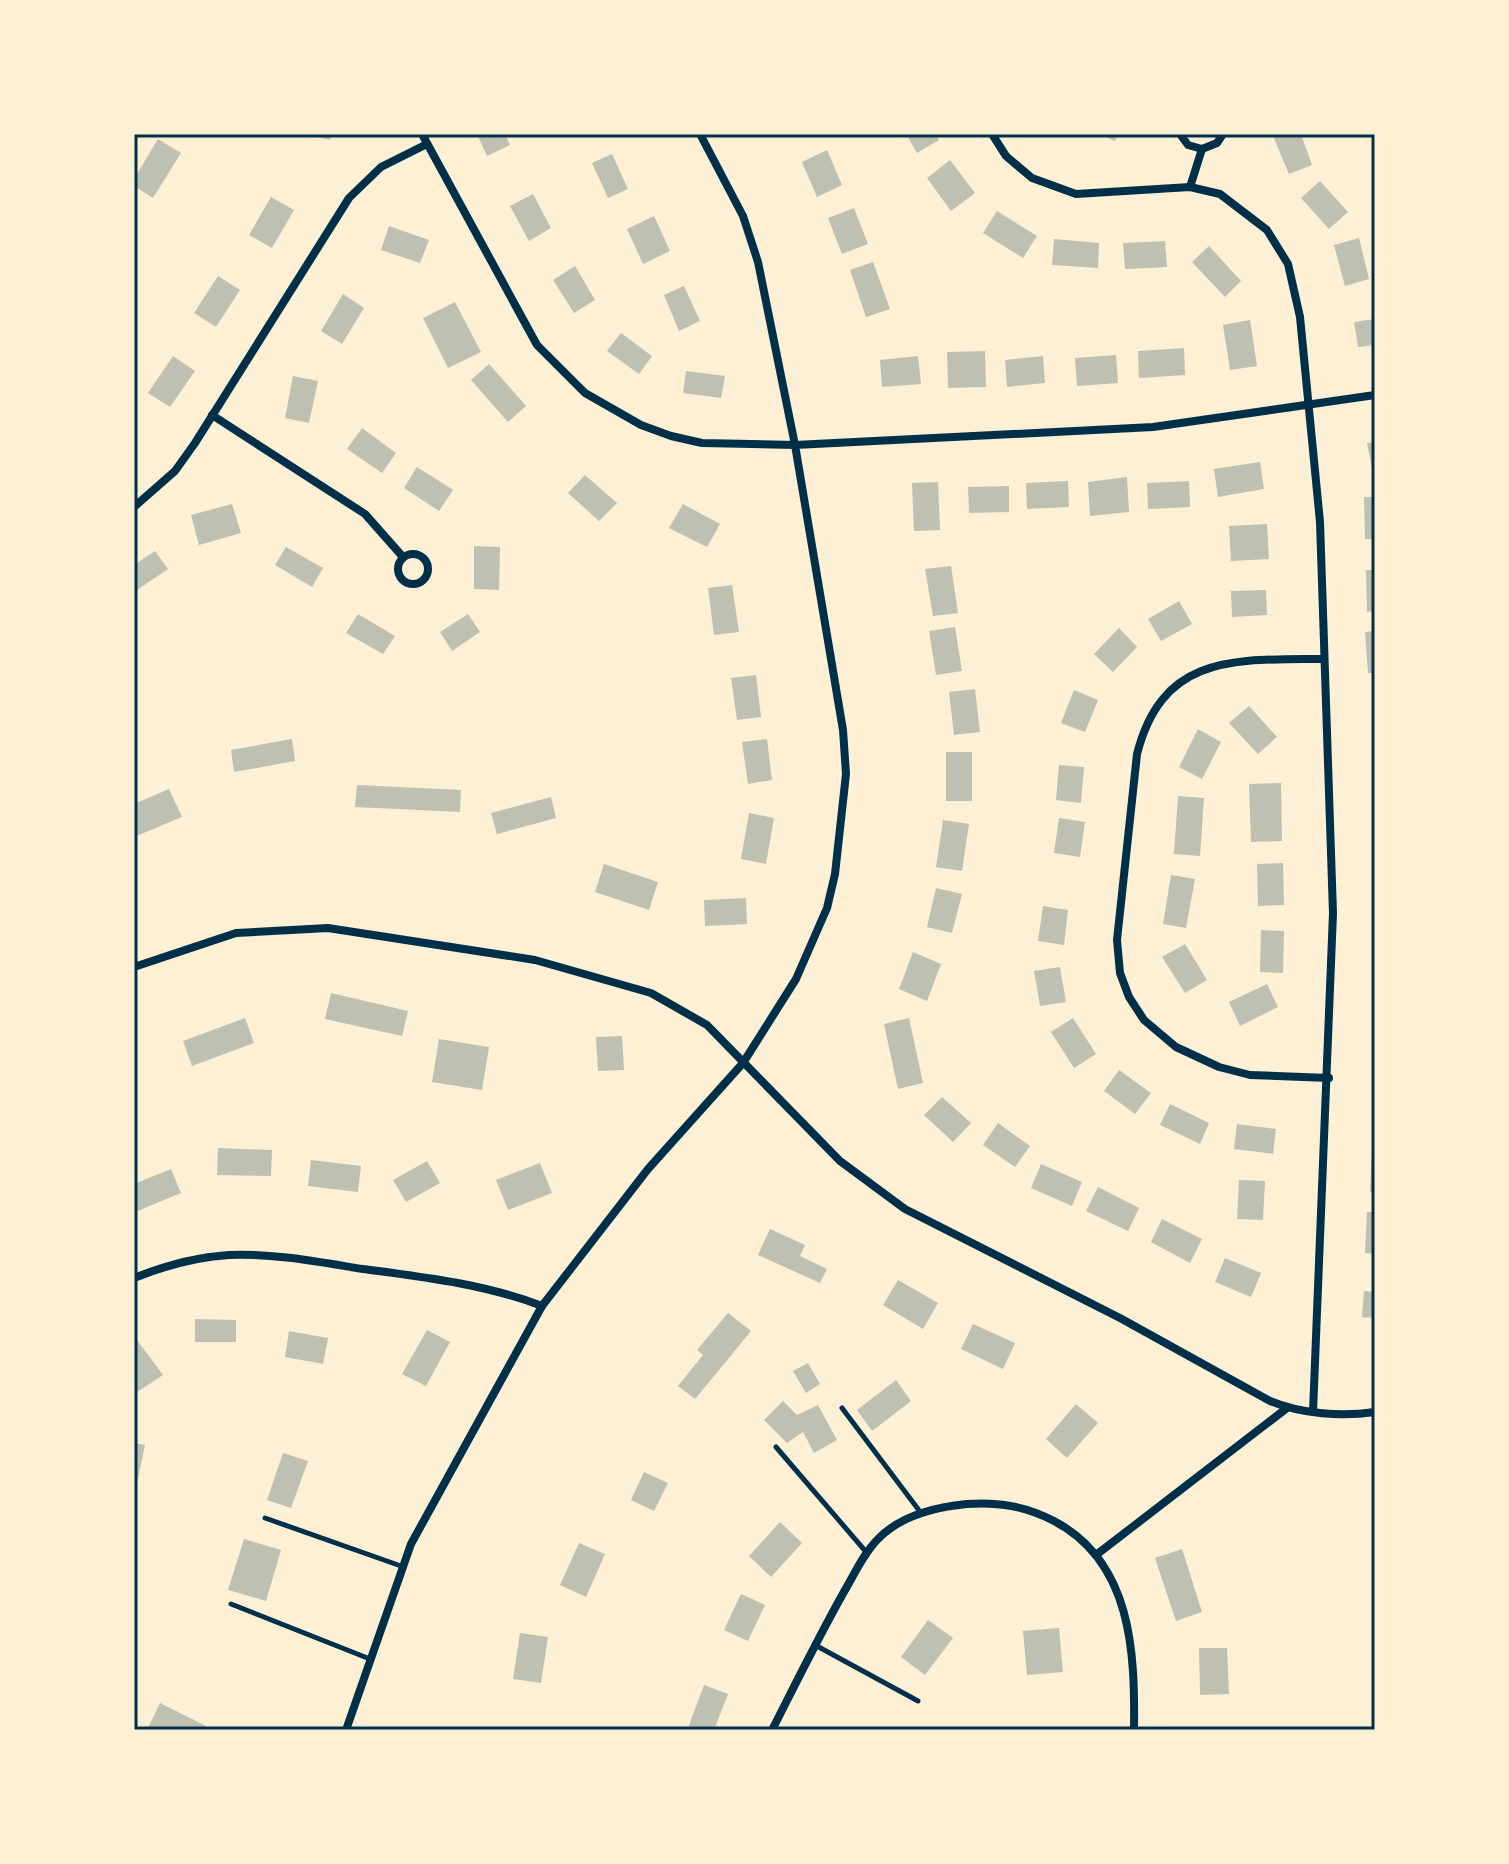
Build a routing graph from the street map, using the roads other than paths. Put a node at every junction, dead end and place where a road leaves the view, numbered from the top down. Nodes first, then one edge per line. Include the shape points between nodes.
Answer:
1 (422, 134) edge
2 (700, 134) edge
3 (992, 134) edge
4 (1180, 134) edge
5 (1223, 134) edge
6 (427, 144) junction
7 (1202, 149) junction
8 (1190, 187) junction
9 (1375, 395) edge
10 (1309, 406) junction
11 (212, 415) junction
12 (795, 445) junction
13 (134, 507) edge
14 (403, 557) dead end
15 (1324, 659) junction
16 (134, 967) edge
17 (743, 1063) junction
18 (1329, 1078) junction
19 (134, 1278) edge
20 (542, 1306) junction
21 (842, 1408) dead end
22 (1287, 1408) junction
23 (1313, 1412) junction
24 (1375, 1412) edge
25 (776, 1447) dead end
26 (921, 1513) junction
27 (265, 1518) dead end
28 (867, 1553) junction
29 (1096, 1555) junction
30 (401, 1566) junction
31 (231, 1604) dead end
32 (815, 1645) junction
33 (370, 1659) junction
34 (918, 1701) dead end
35 (346, 1730) edge
36 (772, 1730) edge
37 (1134, 1730) edge

1 - 6 street
2 - 12 street via 743,216 758,262
3 - 8 street via 1006,156 1032,178 1076,194
4 - 7 street via 1188,145
5 - 7 street
6 - 11 street via 381,167 349,198
6 - 12 street via 537,345 585,393 671,436 702,443
7 - 8 street
8 - 10 street via 1220,194 1267,230 1278,245 1288,264 1300,317
9 - 10 street
10 - 12 street via 1153,427
10 - 15 street via 1320,522
11 - 13 street via 175,471
11 - 14 street via 365,514
12 - 17 street via 843,730 843,816 835,874 813,944
15 - 18 street via 1333,913
15 - 18 street via 1231,661 1183,679 1161,697 1144,724 1137,754 1117,940 1129,997 1144,1020 1176,1047 1250,1075
16 - 17 street via 251,930 355,930 535,960 651,993 707,1025
17 - 20 street via 648,1169
17 - 22 street via 840,1161 905,1209
18 - 23 street
19 - 20 street via 198,1258 232,1255 432,1279 512,1294
20 - 30 street
21 - 26 lane
22 - 23 street
22 - 29 street
23 - 24 street
25 - 28 lane
26 - 28 street via 896,1524
26 - 29 street via 956,1505 1008,1504 1064,1527
27 - 30 lane
28 - 32 street
29 - 37 street via 1121,1597 1128,1624
30 - 33 street
31 - 33 lane
32 - 34 lane
32 - 36 street
33 - 35 street

